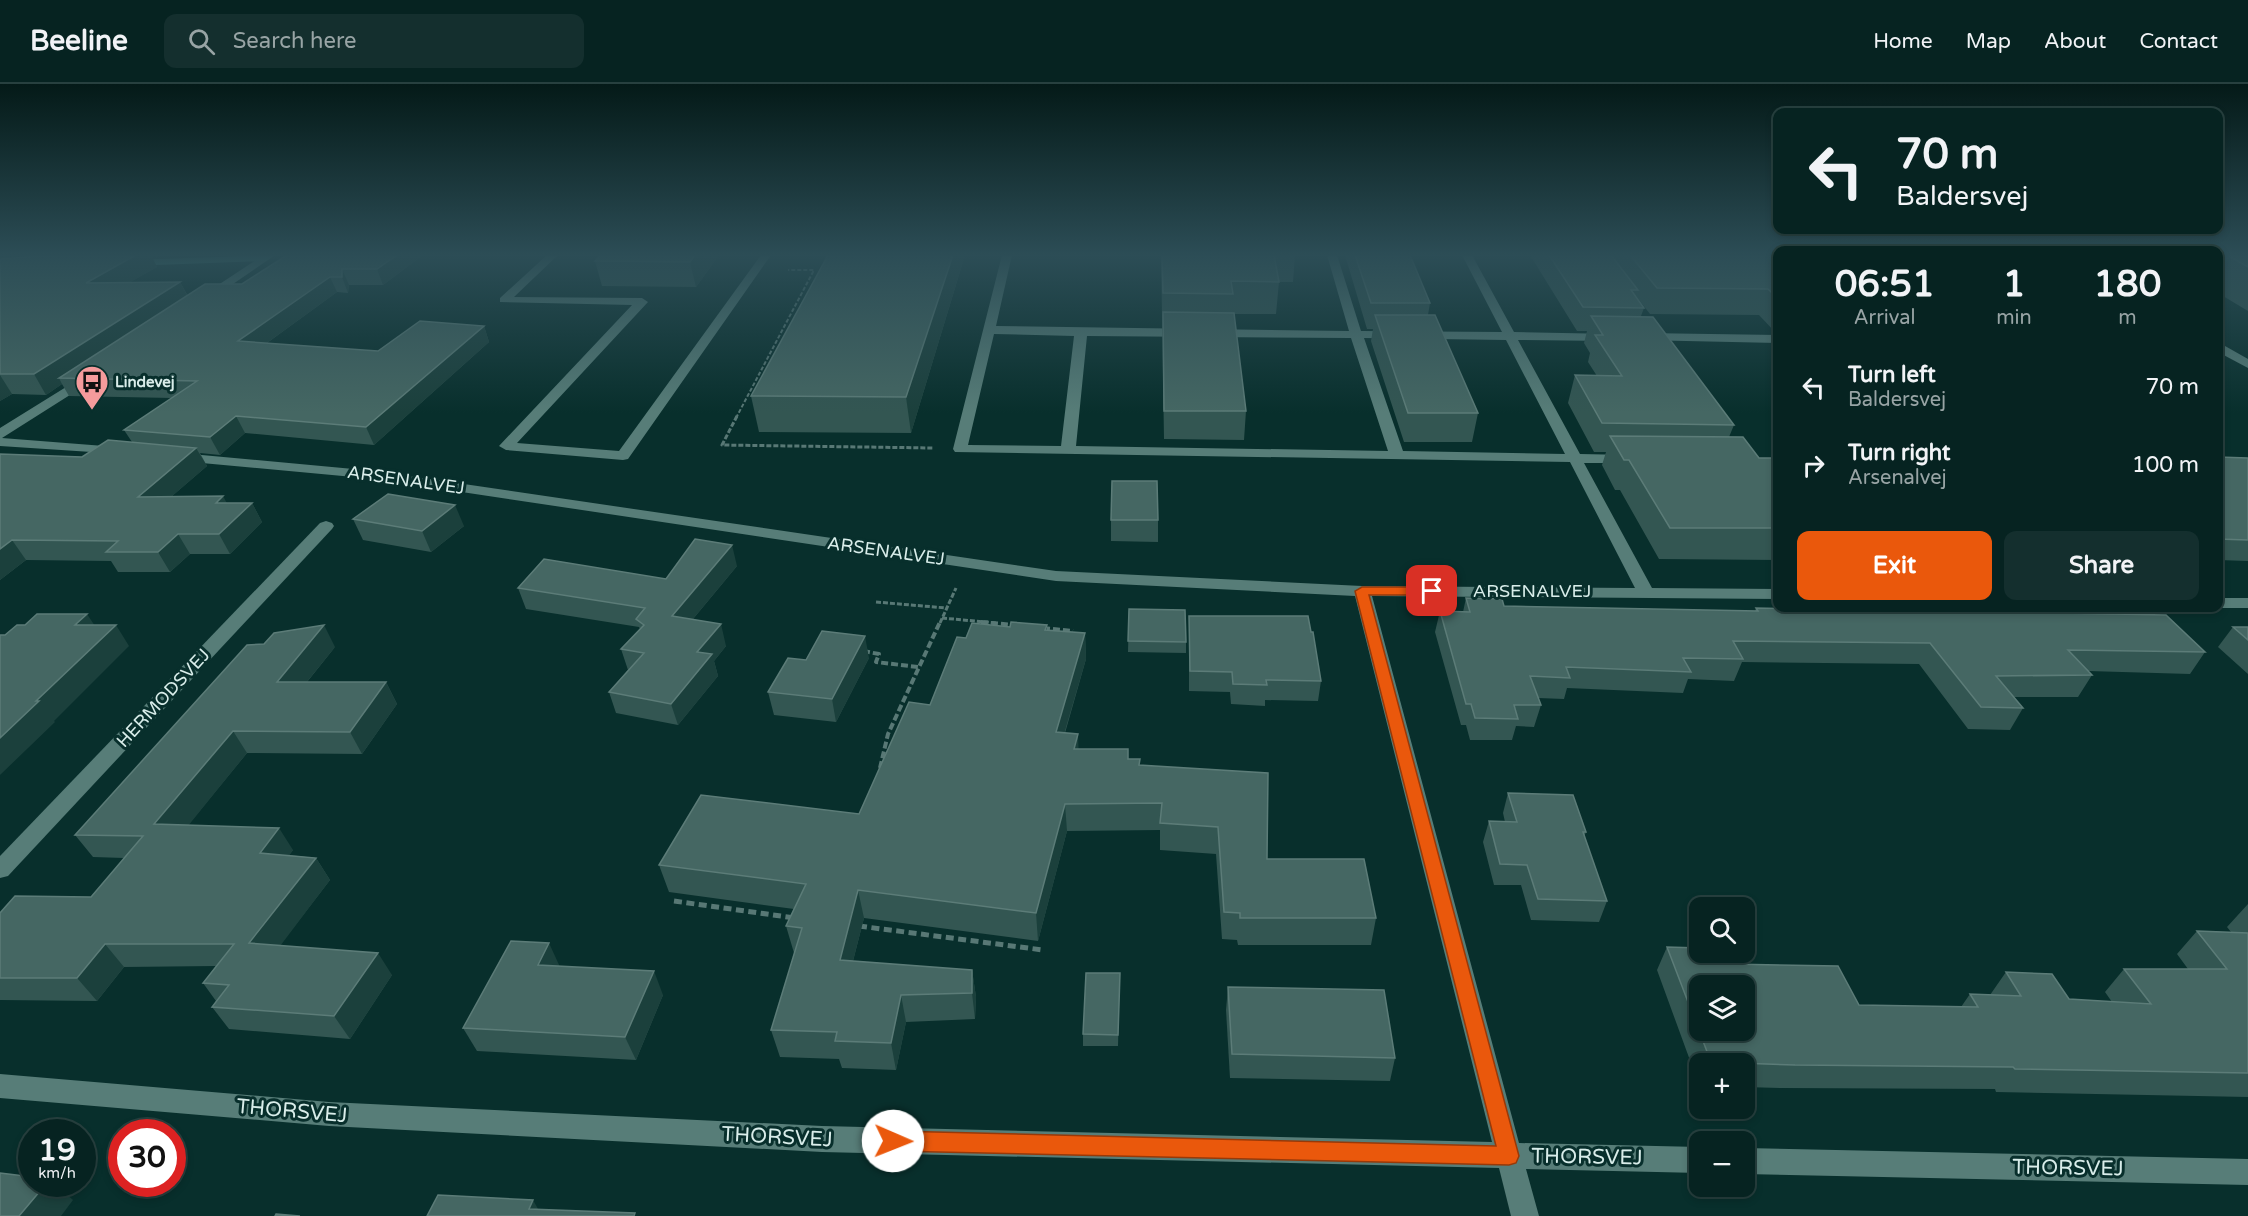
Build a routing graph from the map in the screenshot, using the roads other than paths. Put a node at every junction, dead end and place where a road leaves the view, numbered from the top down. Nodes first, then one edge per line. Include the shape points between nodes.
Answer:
1 (636, 308) edge
2 (728, 308) edge
3 (993, 308) edge
4 (1348, 308) edge
5 (1495, 308) edge
6 (988, 330) junction
7 (1081, 332) junction
8 (1654, 332) junction
9 (1356, 334) junction
10 (1510, 336) junction
11 (1773, 339) edge
12 (2223, 349) edge
13 (1671, 356) edge
14 (2248, 364) edge
15 (102, 368) edge
16 (0, 434) edge
17 (0, 442) edge
18 (1068, 450) junction
19 (127, 452) edge
20 (163, 456) edge
21 (1397, 456) junction
22 (1574, 458) junction
23 (1642, 459) edge
24 (326, 526) dead end
25 (1362, 591) junction
26 (1645, 591) junction
27 (1773, 594) edge
28 (2223, 603) edge
29 (2248, 603) edge
30 (0, 870) edge
31 (0, 1086) edge
32 (1509, 1156) junction
33 (1689, 1160) edge
34 (1755, 1161) edge
35 (2248, 1172) edge
36 (1525, 1216) edge

1 - 2 street via 506,446 623,456
3 - 6 street
4 - 9 street
5 - 10 street
6 - 7 street
6 - 18 street via 960,449
7 - 9 street
7 - 18 street
8 - 10 street via 1629,337
8 - 11 street
8 - 13 street
9 - 10 street
9 - 21 street
10 - 22 street
12 - 14 street
15 - 16 street
17 - 19 street
18 - 21 street
20 - 25 street, ARSENALVEJ via 375,475 1056,576
21 - 22 street
22 - 23 street
22 - 26 street
24 - 30 street, HERMODSVEJ
25 - 26 street, ARSENALVEJ
25 - 32 street
26 - 27 street, ARSENALVEJ
28 - 29 street
31 - 32 street, THORSVEJ via 329,1114 822,1139
32 - 33 street, THORSVEJ
32 - 36 street
34 - 35 street, THORSVEJ

